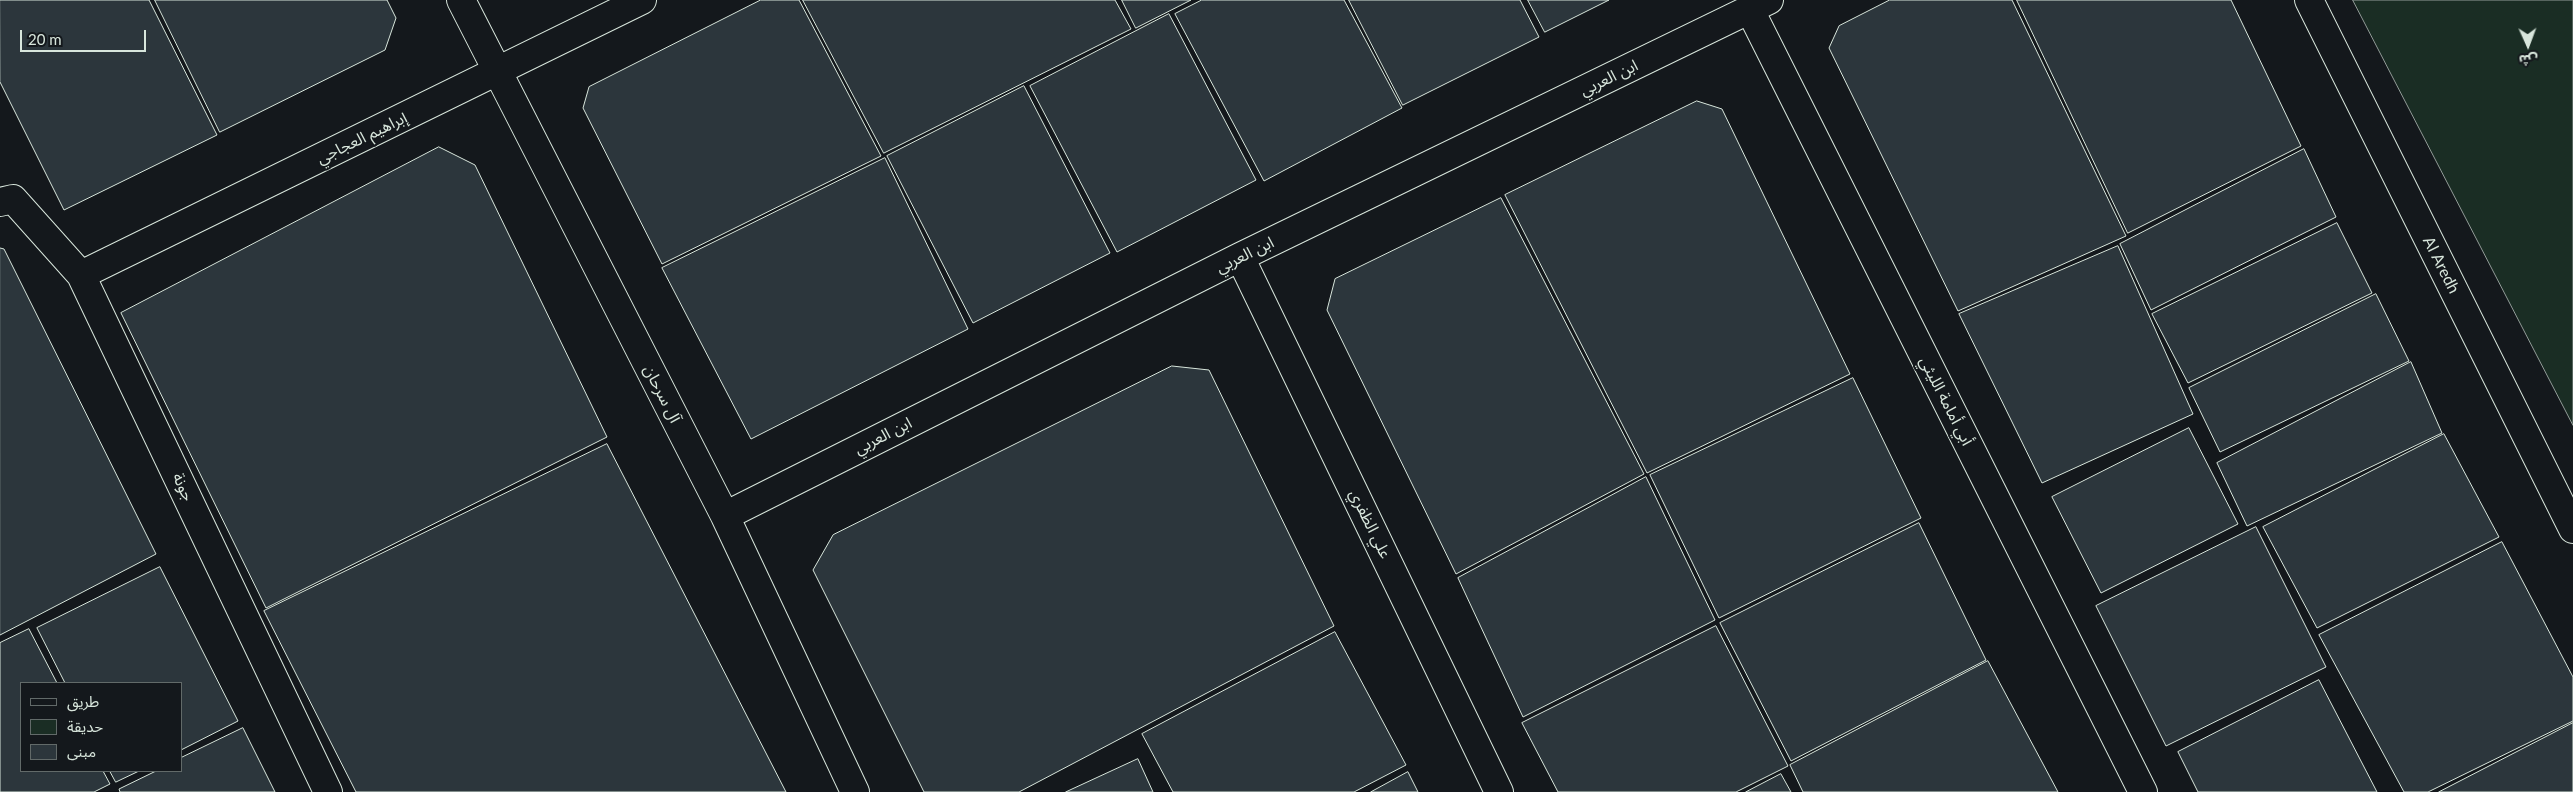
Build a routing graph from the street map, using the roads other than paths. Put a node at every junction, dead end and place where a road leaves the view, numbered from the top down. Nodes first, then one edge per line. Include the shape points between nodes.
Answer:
1 (460, 0) edge
2 (642, 0) edge
3 (2309, 0) edge
4 (1759, 5) edge
5 (498, 72) junction
6 (6, 200) edge
7 (1240, 257) junction
8 (82, 275) junction
9 (725, 516) junction
10 (2573, 529) edge
11 (328, 792) edge
12 (855, 792) edge
13 (1500, 792) edge
14 (2143, 792) edge

1 - 5 street, آل سرحان
2 - 5 street, إبراهيم العجاجي
3 - 10 street, Al Aredh
4 - 7 street, ابن العربي
4 - 14 street, أبي أمامة الليثي
5 - 8 street, إبراهيم العجاجي
5 - 9 street, آل سرحان
6 - 8 street, جونة
7 - 9 street, ابن العربي
7 - 13 street, علي الظفري
8 - 11 street, جونة
9 - 12 street, آل سرحان

